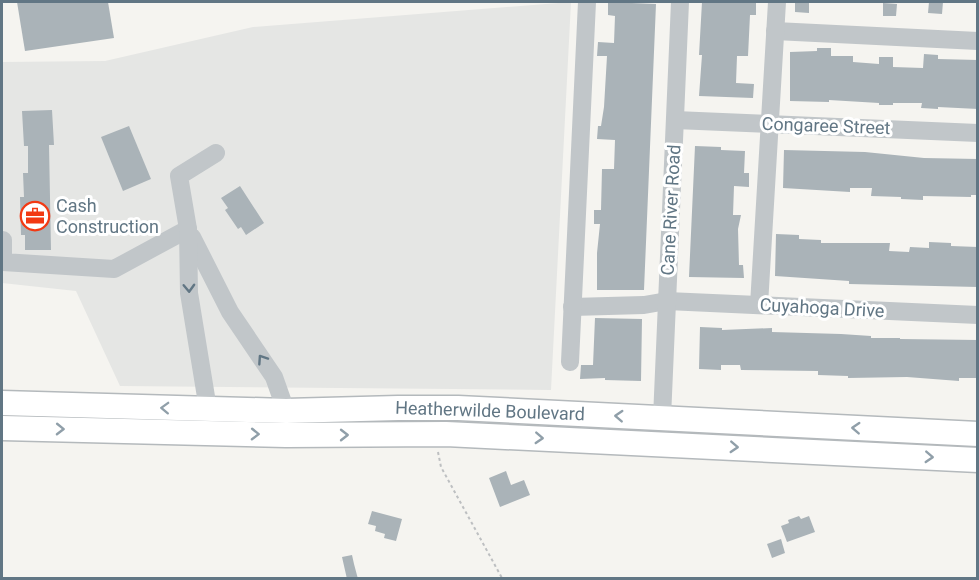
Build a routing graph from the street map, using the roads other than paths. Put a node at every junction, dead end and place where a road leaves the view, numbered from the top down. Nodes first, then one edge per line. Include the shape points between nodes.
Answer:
1 (587, 2) edge
2 (680, 2) edge
3 (777, 2) edge
4 (775, 31) junction
5 (978, 41) edge
6 (675, 120) junction
7 (770, 124) junction
8 (978, 133) edge
9 (216, 153) dead end
10 (188, 229) junction
11 (3, 240) dead end
12 (2, 262) edge
13 (667, 301) junction
14 (759, 305) junction
15 (572, 307) junction
16 (978, 315) edge
17 (570, 362) dead end
18 (2, 403) edge
19 (208, 409) junction
20 (662, 418) junction
21 (286, 423) junction
22 (2, 428) edge
23 (978, 434) edge
24 (978, 460) edge

1 - 15 street
2 - 6 street, Cane River Road
3 - 4 street
4 - 5 street
4 - 7 street
6 - 7 street, Congaree Street
6 - 13 street, Cane River Road
7 - 8 street, Congaree Street
7 - 14 street
9 - 10 street via 179,176
10 - 12 street via 114,269
10 -> 19 street via 189,293
21 -> 10 street via 274,377 230,312
11 - 12 street
13 - 14 street, Cuyahoga Drive
13 - 15 street, Cuyahoga Drive
13 - 20 street, Cane River Road
14 - 16 street, Cuyahoga Drive
15 - 17 street
19 -> 18 main road, Heatherwilde Boulevard
19 - 21 main road, Heatherwilde Boulevard
20 -> 21 main road, Heatherwilde Boulevard via 398,408
23 -> 20 main road, Heatherwilde Boulevard
22 -> 21 main road, Heatherwilde Boulevard
21 -> 24 main road, Heatherwilde Boulevard via 434,434

